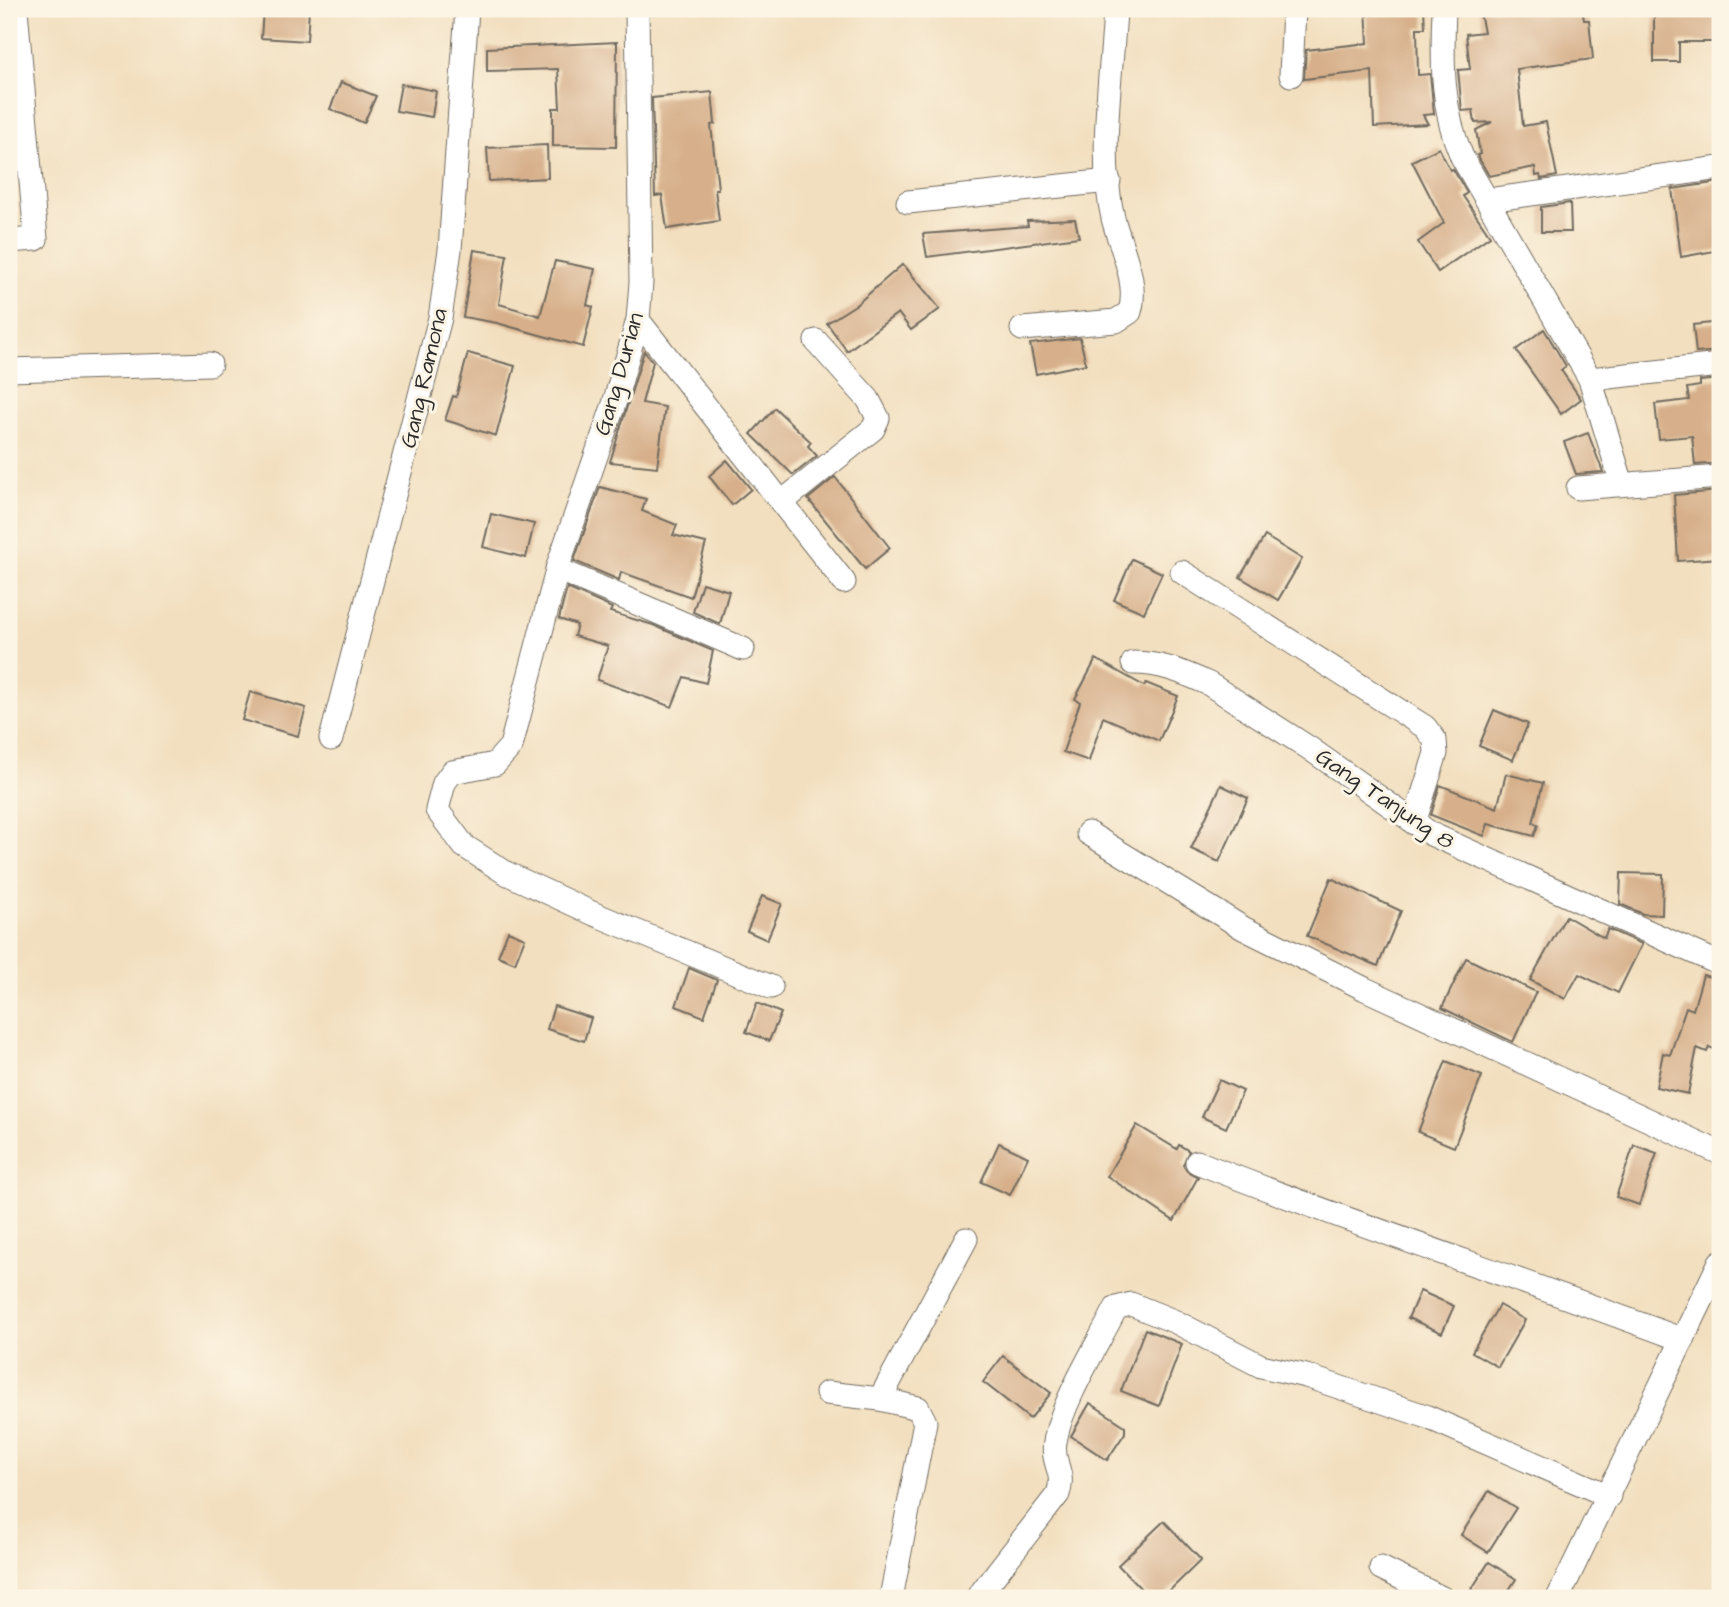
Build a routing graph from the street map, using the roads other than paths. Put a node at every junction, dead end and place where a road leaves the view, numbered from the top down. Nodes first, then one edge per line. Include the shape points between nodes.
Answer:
1 (16, 9) edge
2 (467, 9) edge
3 (637, 9) edge
4 (1115, 9) edge
5 (1294, 9) edge
6 (1444, 9) edge
7 (1291, 75) dead end
8 (1720, 168) edge
9 (1109, 181) junction
10 (1488, 200) junction
11 (908, 202) dead end
12 (9, 241) edge
13 (638, 320) junction
14 (1022, 329) dead end
15 (816, 341) dead end
16 (210, 364) dead end
17 (1720, 365) edge
18 (9, 370) edge
19 (1590, 379) junction
20 (1720, 477) edge
21 (1622, 484) junction
22 (1578, 488) dead end
23 (782, 502) junction
24 (557, 569) junction
25 (1182, 572) dead end
26 (844, 582) dead end
27 (743, 649) dead end
28 (1133, 663) dead end
29 (331, 739) dead end
30 (1414, 823) junction
31 (1088, 833) dead end
32 (1720, 964) edge
33 (771, 988) dead end
34 (1720, 1153) edge
35 (1197, 1162) dead end
36 (966, 1239) dead end
37 (1720, 1262) edge
38 (1683, 1340) junction
39 (827, 1393) dead end
40 (880, 1399) junction
41 (1609, 1496) junction
42 (1381, 1568) dead end
43 (891, 1598) edge
44 (977, 1598) edge
45 (1442, 1598) edge
46 (1558, 1598) edge

1 - 12 street via 36,239
2 - 29 street, Gang Ramona via 451,236 440,318
3 - 13 street, Gang Durian
4 - 9 street
5 - 7 street
6 - 10 street via 1443,84 1450,129
8 - 10 street
9 - 11 street
9 - 14 street via 1112,215 1133,291 1130,312 1116,321
10 - 19 street
13 - 23 street
13 - 24 street, Gang Durian
15 - 23 street via 868,399 878,418 873,429
16 - 18 street
17 - 19 street
19 - 21 street
20 - 21 street
21 - 22 street
23 - 26 street
24 - 27 street
24 - 33 street, Gang Durian via 513,741 507,753 488,766 452,772 437,810 464,846 539,890
25 - 30 street via 1425,727 1435,740 1436,754
28 - 30 street, Gang Tanjung 8 via 1174,668 1209,684
30 - 32 street, Gang Tanjung 8 via 1449,844
31 - 34 street via 1242,928
35 - 38 street via 1315,1209 1517,1277
36 - 40 street
37 - 38 street
38 - 41 street
39 - 40 street
40 - 43 street via 918,1408 925,1422
41 - 44 street via 1425,1416 1306,1376 1261,1366 1131,1304 1116,1308 1060,1421 1054,1455 1063,1481 1058,1494
41 - 46 street
42 - 45 street

